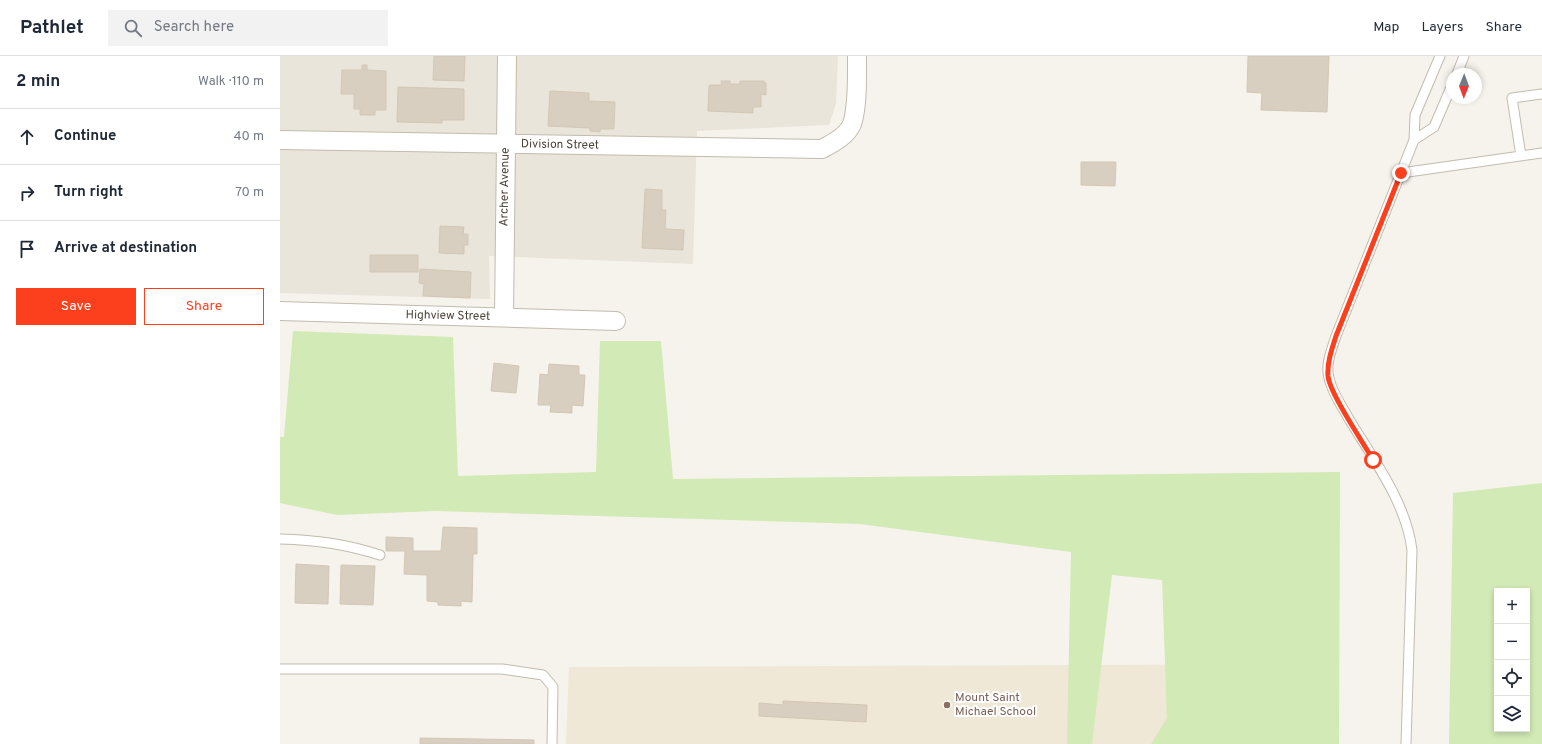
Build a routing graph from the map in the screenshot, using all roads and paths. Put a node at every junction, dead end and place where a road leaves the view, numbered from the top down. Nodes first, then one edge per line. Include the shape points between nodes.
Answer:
1 (507, 56) edge
2 (857, 56) edge
3 (1440, 56) edge
4 (1464, 56) edge
5 (1459, 68) edge
6 (1542, 94) edge
7 (1446, 99) edge
8 (280, 140) edge
9 (1414, 140) junction
10 (505, 144) junction
11 (1542, 153) edge
12 (1521, 156) junction
13 (1401, 173) junction
14 (280, 311) edge
15 (504, 317) junction
16 (616, 321) dead end
17 (280, 539) edge
18 (380, 555) dead end
19 (280, 669) edge
20 (552, 744) edge
21 (1406, 744) edge

1 - 10 street, Archer Avenue
2 - 10 street, Division Street via 856,92 851,124 838,141 822,149
3 - 9 lane via 1415,115
4 - 5 lane
6 - 12 lane via 1512,98
7 - 9 lane via 1434,127
8 - 10 street, Division Street
9 - 13 lane
10 - 15 street, Archer Avenue
11 - 12 lane
12 - 13 lane
13 - 21 lane via 1336,336 1328,362 1328,377 1334,392 1394,496 1410,536 1412,550
14 - 15 street, Highview Street
15 - 16 street, Highview Street
17 - 18 lane via 348,545
19 - 20 lane via 502,669 544,675 553,687

